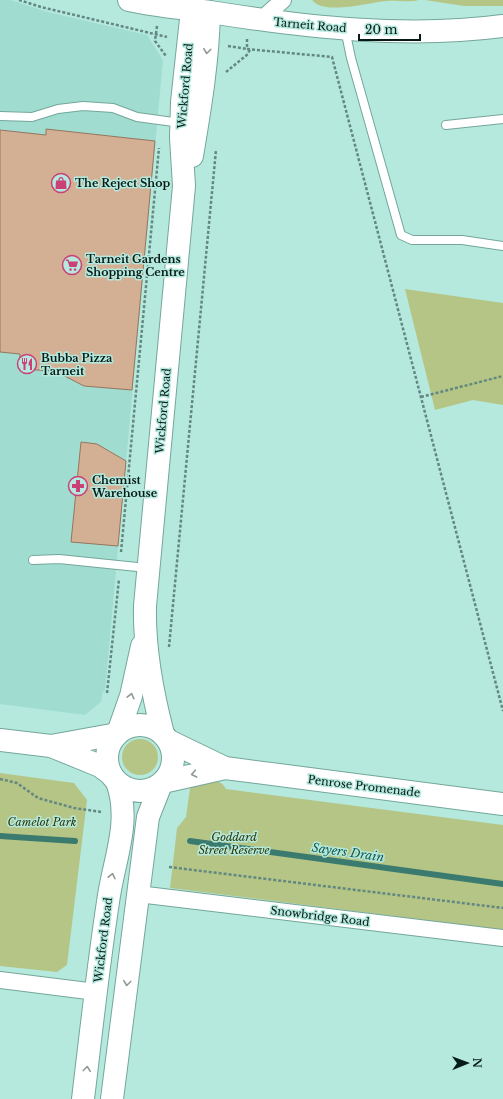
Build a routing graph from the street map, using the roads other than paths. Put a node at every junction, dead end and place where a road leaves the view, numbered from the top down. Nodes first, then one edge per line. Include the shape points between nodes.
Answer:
1 (129, 0) edge
2 (283, 0) edge
3 (201, 6) edge
4 (254, 19) junction
5 (503, 26) edge
6 (345, 28) junction
7 (0, 116) edge
8 (503, 119) edge
9 (180, 123) junction
10 (446, 125) dead end
11 (503, 246) edge
12 (33, 560) dead end
13 (148, 568) junction
14 (144, 635) junction
15 (118, 733) junction
16 (166, 737) junction
17 (0, 740) edge
18 (52, 746) junction
19 (225, 768) junction
20 (114, 778) junction
21 (162, 783) junction
22 (503, 804) edge
23 (138, 894) junction
24 (503, 938) edge
25 (0, 980) edge
26 (96, 992) junction
27 (83, 1099) edge
28 (112, 1099) edge

1 - 3 street, Tarneit Road via 160,6
2 - 4 street, Tarneit Road
3 - 4 street, Tarneit Road
3 - 9 street, Wickford Road via 198,42
4 - 6 street, Tarneit Road
5 - 6 street, Tarneit Road via 417,30
6 - 11 lane via 351,58 401,235 412,240 462,240
7 - 9 lane via 32,117 58,109 83,106 113,108 137,117
8 - 10 lane
9 - 13 street, Wickford Road via 190,164 184,186
12 - 13 lane via 59,559
13 - 14 street, Wickford Road
15 -> 14 street, Wickford Road via 131,696
14 - 16 street, Wickford Road via 155,698
15 - 16 street via 141,724 153,727
15 - 18 street
15 - 20 street via 108,750 108,763
16 - 19 street, Penrose Promenade
16 - 21 street via 173,750 174,762
17 - 18 street
18 - 20 street via 100,766
19 -> 21 street, Penrose Promenade
19 - 22 street, Penrose Promenade
20 - 21 street via 128,789 141,791 150,790
26 -> 20 street, Wickford Road via 108,902 123,829 124,814
21 - 23 street via 148,817
23 - 24 street, Snowbridge Road
23 -> 28 street
25 - 26 street
27 -> 26 street, Wickford Road

